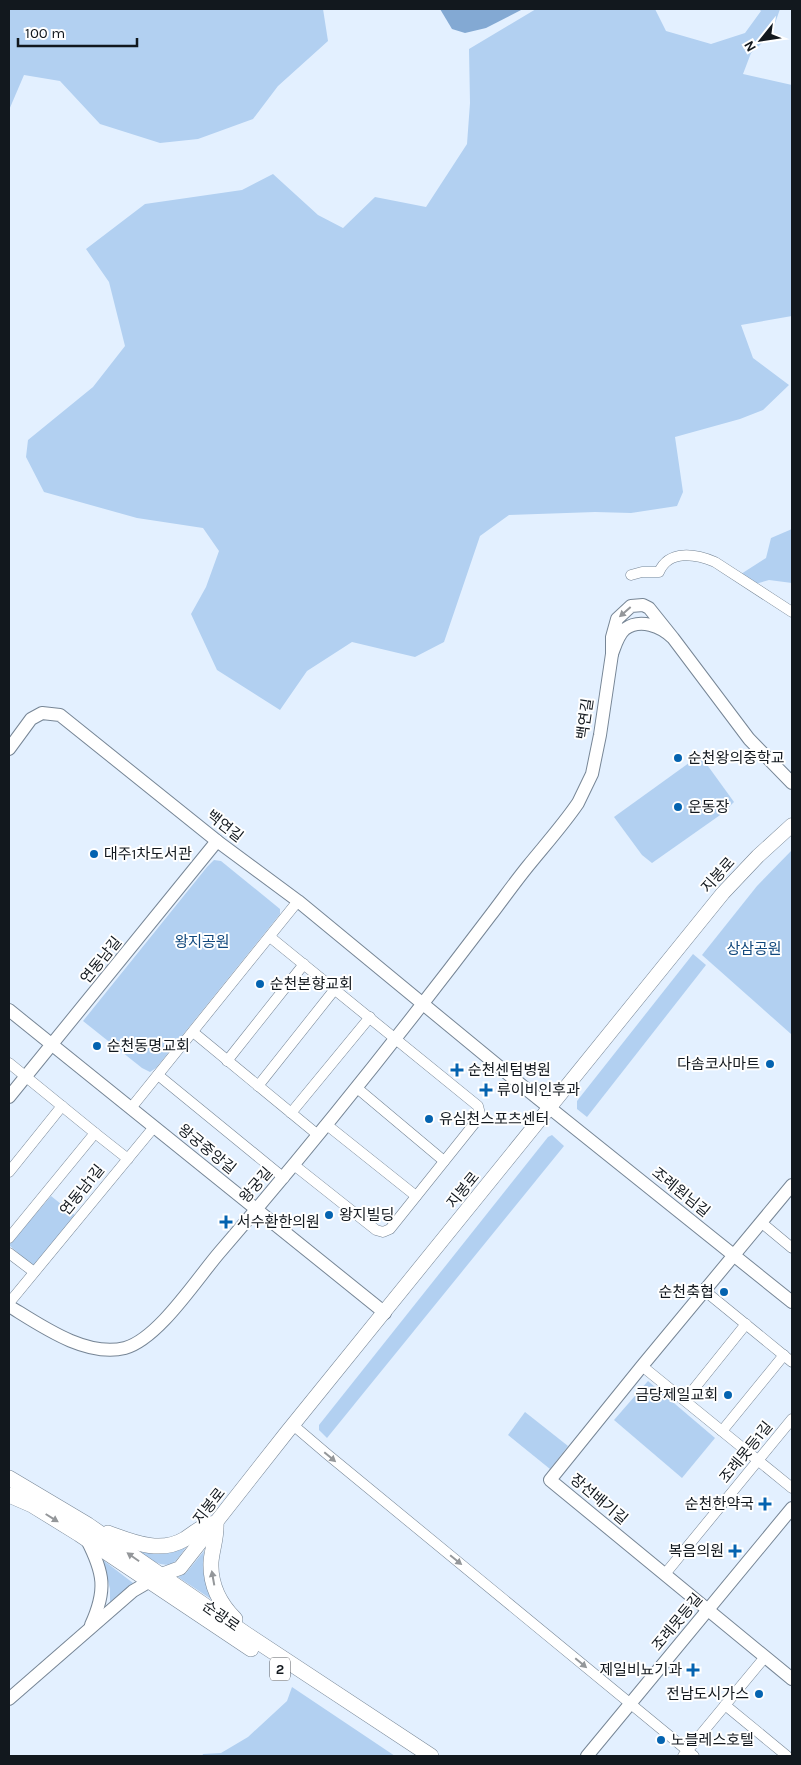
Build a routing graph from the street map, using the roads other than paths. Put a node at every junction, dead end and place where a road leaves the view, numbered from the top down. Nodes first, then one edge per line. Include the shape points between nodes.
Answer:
1 (631, 575) dead end
2 (792, 612) edge
3 (673, 638) junction
4 (612, 654) junction
5 (9, 749) edge
6 (792, 783) edge
7 (792, 825) edge
8 (217, 841) junction
9 (298, 901) junction
10 (270, 937) junction
11 (304, 964) junction
12 (335, 989) junction
13 (424, 1003) junction
14 (9, 1010) edge
15 (370, 1017) junction
16 (193, 1032) junction
17 (395, 1038) junction
18 (52, 1045) junction
19 (228, 1061) junction
20 (9, 1062) edge
21 (158, 1075) junction
22 (26, 1076) junction
23 (258, 1086) junction
24 (356, 1088) junction
25 (9, 1097) edge
26 (62, 1106) junction
27 (131, 1108) junction
28 (550, 1108) junction
29 (291, 1113) junction
30 (327, 1125) junction
31 (154, 1127) junction
32 (95, 1133) junction
33 (318, 1135) junction
34 (128, 1159) junction
35 (444, 1161) junction
36 (294, 1166) junction
37 (9, 1172) edge
38 (284, 1178) junction
39 (792, 1185) edge
40 (416, 1196) junction
41 (257, 1209) junction
42 (762, 1223) junction
43 (9, 1238) edge
44 (792, 1248) edge
45 (9, 1253) edge
46 (734, 1256) junction
47 (34, 1272) junction
48 (705, 1291) junction
49 (792, 1302) edge
50 (9, 1305) edge
51 (385, 1312) junction
52 (746, 1324) junction
53 (784, 1355) junction
54 (792, 1362) edge
55 (642, 1366) junction
56 (685, 1400) junction
57 (792, 1419) edge
58 (293, 1425) junction
59 (722, 1431) junction
60 (758, 1461) junction
61 (9, 1478) edge
62 (792, 1488) edge
63 (9, 1494) edge
64 (792, 1508) edge
65 (216, 1523) junction
66 (88, 1532) junction
67 (665, 1574) junction
68 (155, 1578) junction
69 (708, 1610) junction
70 (88, 1631) junction
71 (246, 1634) junction
72 (765, 1657) junction
73 (792, 1679) edge
74 (9, 1699) edge
75 (630, 1703) junction
76 (725, 1705) junction
77 (688, 1754) edge
78 (413, 1756) edge
79 (431, 1756) edge
80 (587, 1756) edge
81 (787, 1756) edge

1 - 2 street via 659,572 665,561 674,557 708,559
3 - 4 street, 백연길 via 655,626 638,624 622,632
3 -> 4 street, 백연길 via 648,608 636,604 617,619
3 - 6 street, 백연길 via 749,739
4 - 13 street, 백연길 via 597,753 586,788 570,815
5 - 8 street, 백연길 via 31,719 42,713 60,715
7 - 28 main road, 지봉로 via 723,893
8 - 9 street, 백연길
8 - 18 street, 연동남길
9 - 10 street
9 - 13 street, 백연길
10 - 11 street
10 - 16 street
11 - 12 street
11 - 19 street
12 - 15 street
12 - 23 street
13 - 17 street, 왕궁길
13 - 28 street, 백연길
14 - 18 street, 왕궁중앙길
15 - 17 street
15 - 29 street
16 - 19 street
16 - 21 street
17 - 24 street, 왕궁길
17 - 35 street via 479,1109 478,1119
18 - 22 street, 연동남길
18 - 27 street, 왕궁중앙길
19 - 23 street
20 - 22 street
21 - 27 street
21 - 38 street
22 - 25 street, 연동남길
22 - 26 street
23 - 29 street
24 - 30 street, 왕궁길
24 - 35 street
26 - 32 street
26 - 37 street
27 - 31 street, 왕궁중앙길
28 - 46 street, 조례원님길
28 - 51 main road, 지봉로
29 - 33 street
30 - 33 street, 왕궁길
30 - 40 street
31 - 34 street, 연동남1길
31 - 41 street, 왕궁중앙길
32 - 34 street
32 - 43 street, 연동남1길
33 - 36 street, 왕궁길
34 - 47 street, 연동남1길
35 - 40 street
36 - 38 street, 왕궁길
36 - 40 street via 380,1232 390,1229
38 - 41 street, 왕궁길
39 - 42 street, 장선배기길
41 - 50 street, 왕궁길 via 166,1317 146,1336 124,1348 87,1346 57,1334
41 - 51 street, 왕궁중앙길
42 - 44 street
42 - 46 street, 장선배기길
45 - 47 street
46 - 48 street, 장선배기길
46 - 49 street, 조례원님길
47 - 50 street, 연동남1길
48 - 52 street
48 - 55 street, 장선배기길
51 - 58 main road, 지봉로
52 - 53 street
52 - 56 street
53 - 54 street
53 - 59 street
55 - 56 street
55 - 67 street, 장선배기길 via 550,1480
56 - 59 street
57 - 60 street, 조례못등1길
58 - 65 main road, 지봉로
58 -> 75 street
59 - 60 street
60 - 62 street
60 - 67 street, 조례못등1길
61 - 66 main road, 순광로 / 2
63 -> 66 main road, 순광로 / 2
64 - 69 street, 조례못등길
65 - 66 main road via 205,1524 182,1541 156,1547
65 - 68 main road, 지봉로 via 180,1568
71 -> 65 main road via 217,1597 212,1579
66 - 68 main road, 순광로 / 2 via 139,1561
66 - 70 street via 102,1578 97,1611
67 - 69 street, 장선배기길
68 - 70 street via 133,1591
68 - 71 main road, 순광로 / 2
68 - 78 main road, 순광로 / 2
69 - 72 street, 장선배기길
69 - 75 street, 조례못등길
70 - 74 street
71 - 79 main road, 순광로 / 2
72 - 73 street, 장선배기길
72 - 76 street
75 - 77 street
75 - 80 street, 조례못등길
76 - 77 street
76 - 81 street

